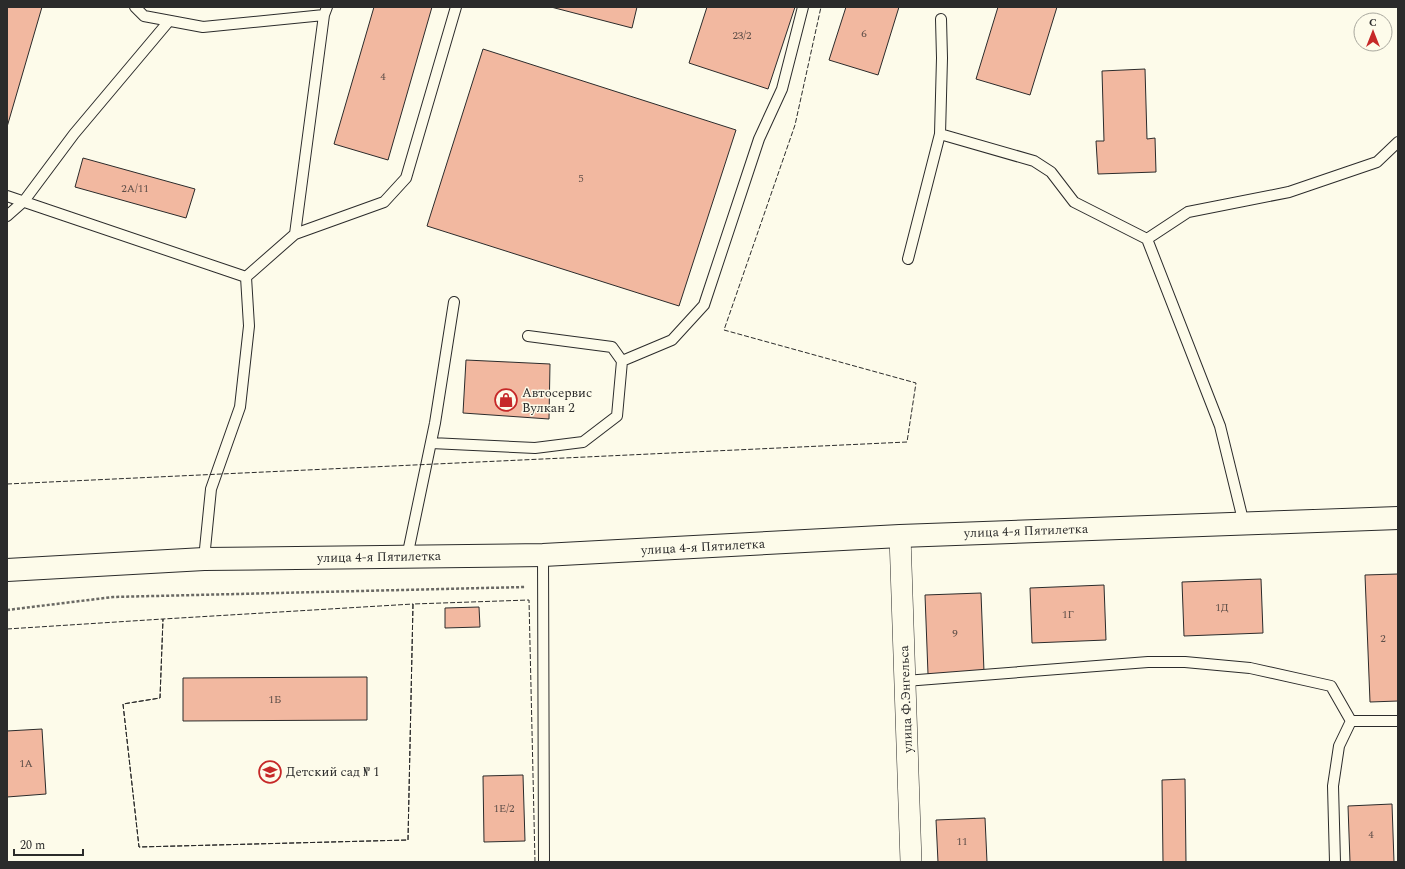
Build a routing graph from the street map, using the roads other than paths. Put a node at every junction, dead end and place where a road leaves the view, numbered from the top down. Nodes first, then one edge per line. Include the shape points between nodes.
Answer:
1 (135, 7) edge
2 (456, 7) edge
3 (803, 7) edge
4 (325, 11) edge
5 (941, 19) dead end
6 (169, 21) junction
7 (940, 134) junction
8 (1398, 142) edge
9 (7, 196) edge
10 (24, 201) junction
11 (7, 216) edge
12 (294, 234) junction
13 (1147, 239) junction
14 (908, 259) dead end
15 (246, 277) junction
16 (454, 302) dead end
17 (528, 336) dead end
18 (622, 361) junction
19 (431, 443) junction
20 (1398, 518) edge
21 (1244, 524) junction
22 (900, 536) junction
23 (543, 555) junction
24 (407, 557) junction
25 (204, 559) junction
26 (7, 570) edge
27 (905, 681) junction
28 (1351, 721) junction
29 (1398, 721) edge
30 (544, 862) edge
31 (912, 862) edge
32 (1335, 862) edge

1 - 6 lane via 144,16
2 - 12 lane via 406,178 384,202
3 - 18 lane via 782,89 759,139 704,305 672,340
4 - 6 lane via 203,27
4 - 12 lane
5 - 7 lane
6 - 10 lane via 74,134
7 - 13 lane via 1034,161 1051,172 1074,202
7 - 14 lane
8 - 13 lane via 1377,162 1289,192 1188,212
9 - 10 lane
10 - 11 lane
10 - 15 lane
12 - 15 lane
13 - 21 lane via 1220,426
15 - 25 lane via 249,326 240,407 211,489
16 - 19 lane
17 - 18 lane via 612,347
18 - 19 lane via 617,416 583,442 535,448
19 - 24 lane
20 - 21 main road, улица 4-я Пятилетка
21 - 22 main road, улица 4-я Пятилетка
22 - 23 main road, улица 4-я Пятилетка
22 - 27 street, улица Ф.Энгельса
23 - 24 main road, улица 4-я Пятилетка
23 - 30 lane
24 - 25 main road, улица 4-я Пятилетка
25 - 26 main road, улица 4-я Пятилетка
27 - 28 lane via 1148,662 1243,667 1331,686
27 - 31 street, улица Ф.Энгельса
28 - 29 lane
28 - 32 lane via 1339,746 1333,786

